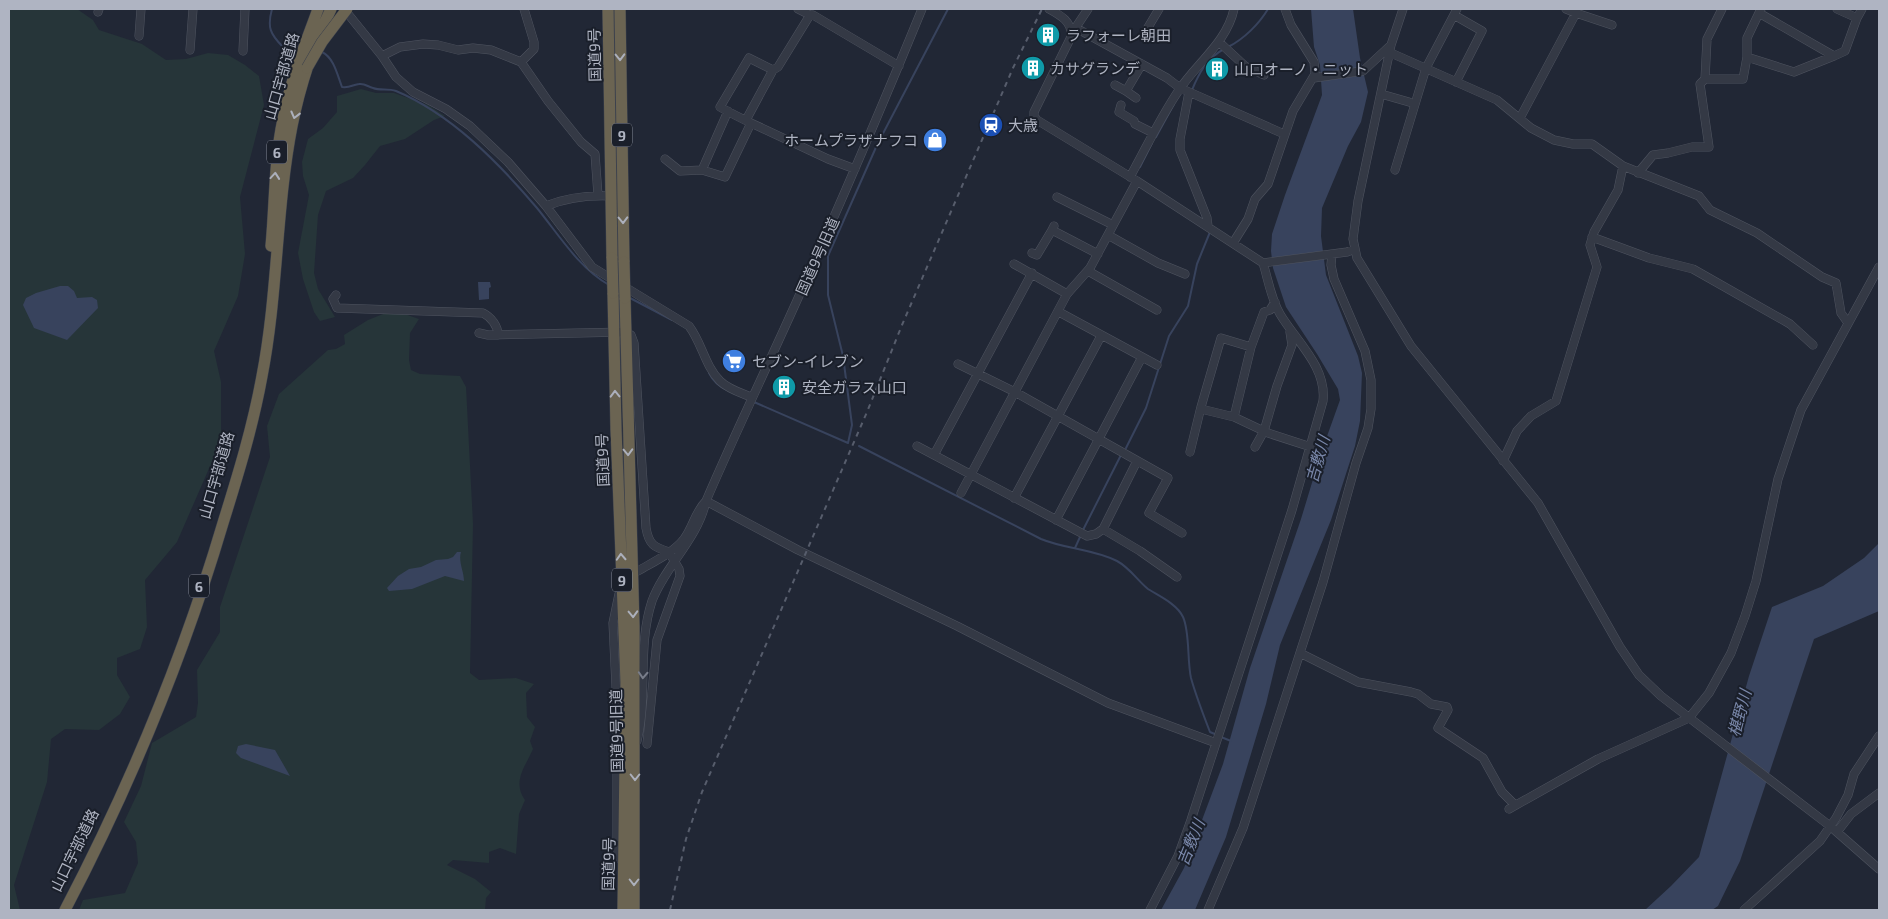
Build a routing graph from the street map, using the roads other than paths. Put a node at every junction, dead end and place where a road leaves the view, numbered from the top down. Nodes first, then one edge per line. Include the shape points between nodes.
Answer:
1 (141, 9) edge
2 (193, 9) edge
3 (245, 9) edge
4 (319, 9) edge
5 (331, 9) edge
6 (345, 9) edge
7 (524, 9) edge
8 (608, 9) edge
9 (620, 9) edge
10 (798, 9) edge
11 (922, 9) edge
12 (1049, 9) edge
13 (1088, 9) edge
14 (1159, 9) edge
15 (1234, 9) edge
16 (1285, 9) edge
17 (1403, 9) edge
18 (1566, 9) edge
19 (1722, 9) edge
20 (1837, 9) edge
21 (1862, 9) edge
22 (1760, 11) edge
23 (1455, 12) edge
24 (1576, 13) junction
25 (810, 15) junction
26 (1857, 18) junction
27 (1612, 25) dead end
28 (1147, 29) dead end
29 (1074, 30) junction
30 (140, 36) dead end
31 (1218, 42) junction
32 (1391, 49) junction
33 (190, 50) dead end
34 (243, 51) dead end
35 (382, 56) junction
36 (1834, 56) junction
37 (1747, 57) junction
38 (521, 62) junction
39 (1142, 64) junction
40 (302, 66) junction
41 (898, 66) junction
42 (1426, 68) junction
43 (773, 70) junction
44 (1264, 75) dead end
45 (1316, 77) junction
46 (1705, 79) junction
47 (1456, 82) junction
48 (1115, 85) dead end
49 (1180, 88) junction
50 (1126, 91) junction
51 (1189, 92) junction
52 (1381, 94) junction
53 (1136, 98) dead end
54 (1409, 102) dead end
55 (1121, 105) dead end
56 (728, 111) junction
57 (1520, 118) junction
58 (749, 122) junction
59 (1153, 133) junction
60 (1284, 134) junction
61 (666, 159) dead end
62 (1624, 166) junction
63 (855, 169) junction
64 (702, 170) junction
65 (1395, 170) dead end
66 (1638, 173) junction
67 (1134, 179) junction
68 (598, 195) junction
69 (611, 196) junction
70 (1057, 196) dead end
71 (546, 206) junction
72 (1113, 225) junction
73 (1208, 226) junction
74 (1108, 235) junction
75 (1592, 238) junction
76 (1233, 243) junction
77 (1354, 249) junction
78 (1098, 254) junction
79 (1332, 254) junction
80 (1037, 255) dead end
81 (1266, 262) junction
82 (1014, 264) dead end
83 (1879, 267) edge
84 (1088, 271) junction
85 (1032, 273) junction
86 (1184, 274) dead end
87 (1068, 294) junction
88 (336, 295) dead end
89 (1275, 302) junction
90 (1157, 310) dead end
91 (1059, 312) junction
92 (1848, 323) junction
93 (1289, 327) junction
94 (479, 332) dead end
95 (619, 332) junction
96 (498, 335) junction
97 (1101, 336) junction
98 (1813, 345) dead end
99 (1251, 347) junction
100 (1142, 357) junction
101 (958, 364) dead end
102 (1157, 365) dead end
103 (977, 373) junction
104 (1015, 392) junction
105 (751, 397) junction
106 (1200, 409) junction
107 (1057, 416) junction
108 (1234, 417) junction
109 (1264, 431) junction
110 (1100, 438) junction
111 (917, 446) dead end
112 (1311, 446) junction
113 (1255, 447) dead end
114 (1190, 452) dead end
115 (934, 455) junction
116 (1137, 461) junction
117 (1503, 461) junction
118 (971, 475) junction
119 (961, 493) dead end
120 (1014, 498) junction
121 (706, 501) junction
122 (1056, 520) junction
123 (1102, 529) junction
124 (1182, 533) dead end
125 (669, 552) junction
126 (675, 563) junction
127 (638, 571) dead end
128 (1177, 577) dead end
129 (619, 594) dead end
130 (1300, 653) junction
131 (1692, 720) junction
132 (1879, 736) edge
133 (1217, 741) junction
134 (647, 744) dead end
135 (635, 752) junction
136 (1879, 793) edge
137 (1830, 826) junction
138 (1837, 832) junction
139 (623, 868) junction
140 (1879, 869) edge
141 (61, 910) edge
142 (65, 910) edge
143 (623, 910) edge
144 (634, 910) edge
145 (1150, 910) edge
146 (1208, 910) edge
147 (1744, 910) edge

1 - 30 street
2 - 33 street
3 - 34 street
4 - 40 highway, 山口宇部道路 / 6
5 - 40 highway, bridge
6 - 35 street
6 - 40 highway, bridge
7 - 38 street via 534,49
8 - 69 highway, 国道9号 / 9
9 -> 95 highway, 国道9号 / 9, bridge via 624,298
10 - 25 street
11 - 41 street, 国道9号旧道
12 - 29 street
13 - 29 street
14 - 28 street
15 - 31 street
16 - 45 street via 1314,62
17 - 32 street
18 - 24 street
19 - 46 street via 1707,39
20 - 26 street
21 - 26 street
22 - 36 street
22 - 37 street via 1747,38
23 - 42 street
23 - 47 street via 1482,31
24 - 27 street
24 - 57 street
25 - 41 street
25 - 43 street
26 - 36 street via 1845,51
29 - 39 street
29 - 67 street via 1034,116
31 - 44 street via 1245,66
31 - 49 street
32 - 42 street
32 - 45 street via 1364,70
32 - 52 street
35 - 38 street via 400,47 423,44 458,50 490,50
35 - 71 street via 396,77 413,92 470,126 508,162
36 - 37 street via 1794,72
37 - 46 street via 1743,79
38 - 68 street via 548,102 595,154
39 - 49 street
39 - 50 street
141 -> 40 highway, 山口宇部道路 / 6 via 106,820 159,698 192,609 226,500 245,429 260,353 277,154 286,101
40 -> 142 highway, 山口宇部道路 / 6 via 288,151 270,326 262,375 234,486 196,612 171,678 127,783
41 - 63 street, 国道9号旧道
42 - 47 street
42 - 65 street
43 - 56 street via 749,58 720,107
43 - 58 street
45 - 60 street via 1297,102
46 - 66 street via 1700,84 1709,148 1692,147 1653,155
47 - 57 street via 1497,100
48 - 50 street
49 - 51 street
49 - 59 street
50 - 53 street
51 - 60 street
51 - 73 street via 1180,150 1208,218
52 - 54 street
52 - 77 street via 1358,201
55 - 59 street via 1119,112
56 - 58 street
56 - 64 street
57 - 62 street via 1554,140 1592,144
58 - 63 street
58 - 64 street via 724,177
59 - 67 street
60 - 76 street via 1268,184 1255,199 1248,219
61 - 64 street via 680,171
62 - 66 street
62 - 75 street via 1618,190
63 - 105 street, 国道9号旧道
66 - 92 street via 1699,196 1710,210 1757,233 1822,278 1836,282 1842,312
67 - 72 street
67 - 73 street
68 - 69 street
68 - 71 street
69 - 95 highway, 国道9号 / 9, bridge via 613,293
70 - 72 street
71 - 105 street via 592,267 689,326 719,381
72 - 74 street
73 - 76 street
74 - 78 street
74 - 86 street
75 - 98 street via 1693,269 1790,324
75 - 117 street via 1590,245 1597,268 1556,401 1531,416 1517,431
76 - 81 street
77 - 79 street
77 - 117 street via 1411,346
78 - 80 street via 1053,228
78 - 84 street
79 - 81 street
79 - 130 street via 1334,279 1365,351 1371,380 1371,409
81 - 89 street
82 - 85 street
83 - 92 street
84 - 87 street
84 - 90 street
85 - 87 street
85 - 103 street
87 - 91 street
88 - 96 street via 333,300 337,308 483,313 494,323
89 - 93 street
89 - 99 street via 1270,310 1264,312
91 - 97 street
91 - 104 street
92 - 131 street via 1801,410 1778,479 1756,580 1731,653
93 - 109 street via 1292,345
93 - 112 street via 1317,369 1325,388
94 - 96 street
95 - 96 street
95 - 125 street via 630,335 634,343 646,528 652,544
95 -> 135 highway, 国道9号 / 9 via 634,626
139 -> 95 highway, 国道9号 / 9 via 626,682 618,485
97 - 100 street
97 - 107 street
99 - 106 street via 1221,338
99 - 108 street
100 - 102 street
100 - 110 street
101 - 103 street
103 - 104 street
103 - 115 street
104 - 107 street
104 - 118 street
105 - 121 street, 国道9号旧道
106 - 108 street
106 - 114 street
107 - 110 street
107 - 120 street
108 - 109 street
109 - 112 street
109 - 113 street
110 - 116 street
110 - 122 street
111 - 115 street
112 - 133 street
115 - 118 street
116 - 123 street
116 - 124 street via 1168,478 1148,513
117 - 131 street via 1538,503 1639,675
118 - 119 street
118 - 120 street
120 - 122 street
121 - 125 street, 国道9号旧道 via 698,509 683,539
121 - 126 street, 国道9号旧道 via 704,513
121 - 133 street via 1108,703
122 - 123 street via 1087,536
123 - 128 street via 1140,550
125 - 126 street
125 - 127 street, 国道9号旧道
126 - 134 street via 680,576 657,640
126 -> 135 street, 国道9号旧道 via 657,590 646,626 642,712
129 - 139 street, 国道9号旧道 via 613,623 618,847
130 - 131 street via 1358,682 1412,692 1432,704 1447,707 1438,728 1482,758 1512,807 1598,758
130 - 146 street via 1242,828
131 - 137 street
132 - 137 street via 1854,774 1848,795
133 - 145 street via 1178,856
135 -> 144 highway, 国道9号 / 9
136 - 138 street via 1851,814
137 - 138 street
137 - 147 street via 1820,841
138 - 140 street
139 - 143 highway, 国道9号 / 9

